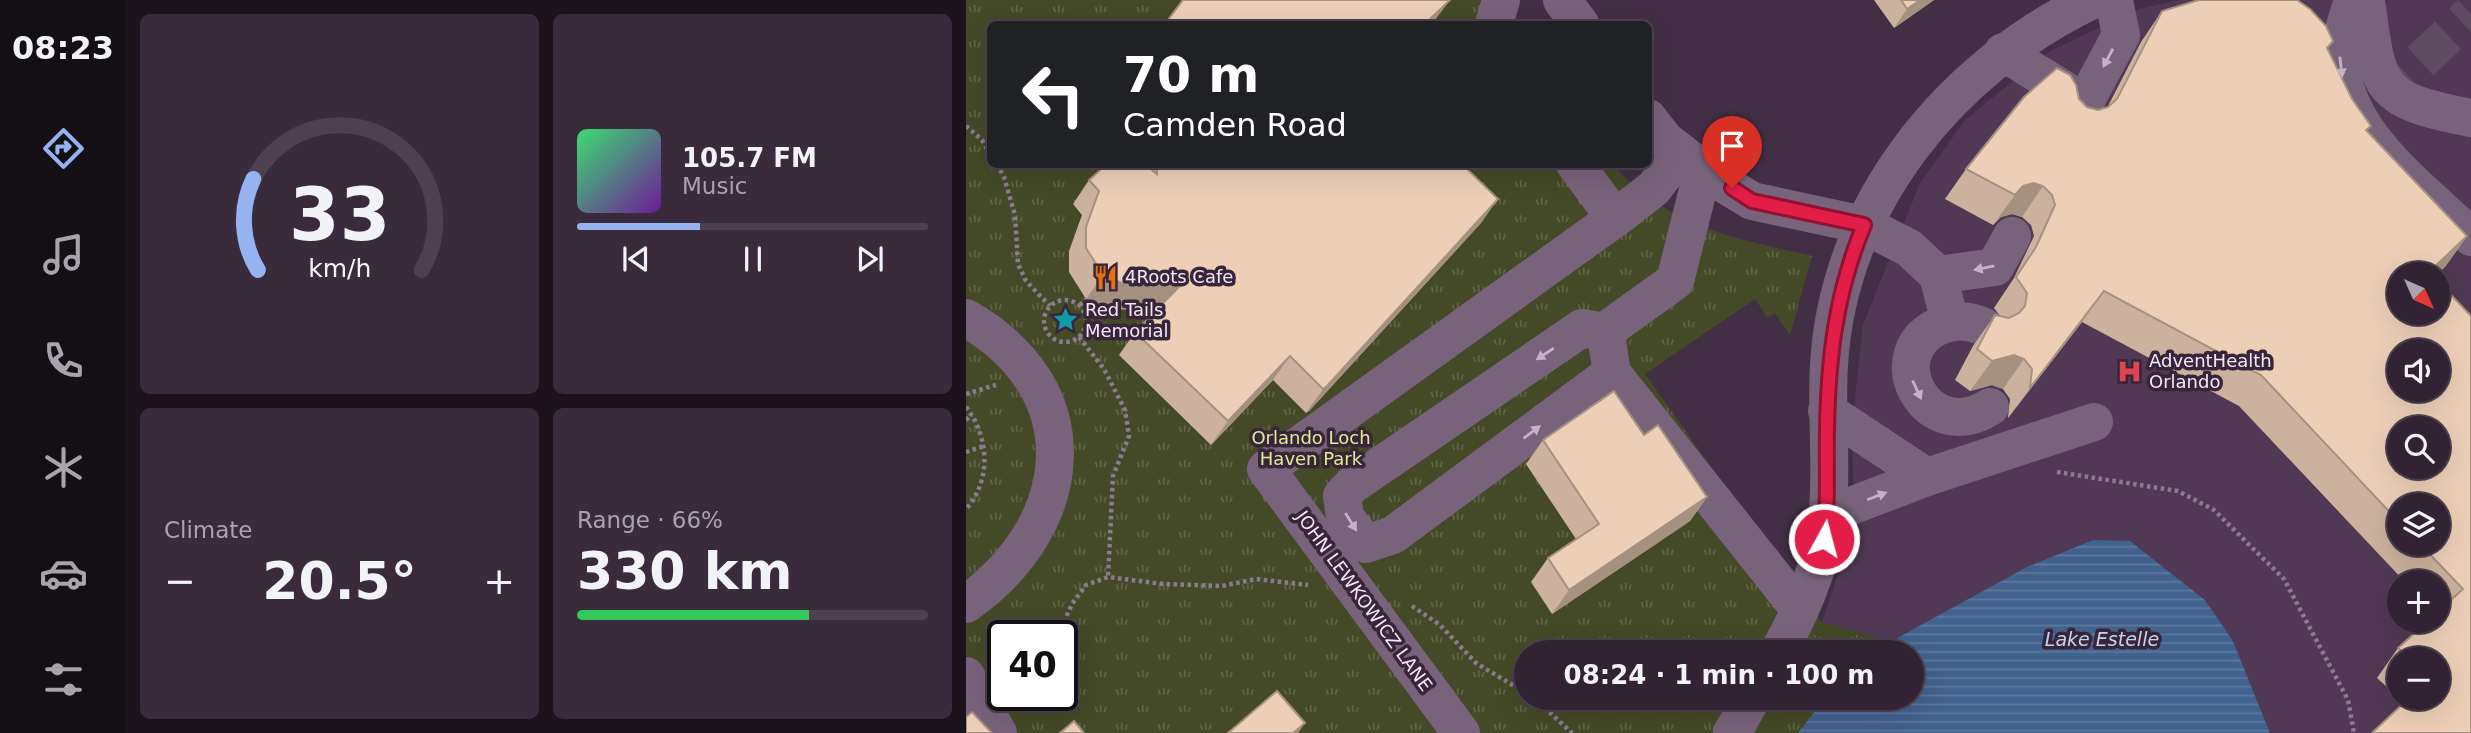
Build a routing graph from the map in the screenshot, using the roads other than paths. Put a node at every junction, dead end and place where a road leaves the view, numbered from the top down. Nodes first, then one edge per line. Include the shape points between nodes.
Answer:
1 (1501, 0) edge
2 (1562, 0) edge
3 (2092, 0) edge
4 (2114, 0) edge
5 (2353, 0) edge
6 (2366, 0) edge
7 (1495, 21) edge
8 (1578, 21) edge
9 (2003, 52) junction
10 (2471, 118) edge
11 (1652, 123) edge
12 (1692, 161) junction
13 (1578, 168) edge
14 (1615, 218) junction
15 (1864, 225) junction
16 (2012, 236) dead end
17 (2471, 237) edge
18 (1938, 275) junction
19 (966, 318) edge
20 (1604, 332) junction
21 (1612, 373) junction
22 (1990, 407) dead end
23 (1828, 411) junction
24 (2094, 422) dead end
25 (1927, 477) junction
26 (1827, 515) junction
27 (966, 604) edge
28 (1800, 610) junction
29 (1785, 640) edge
30 (966, 676) edge
31 (1745, 710) edge
32 (998, 733) edge
33 (1461, 733) edge
34 (1732, 733) edge

1 - 7 street
2 - 8 street
3 - 9 street via 2047,22
4 -> 9 street via 2121,35 2078,115 2064,90
5 -> 17 street via 2339,55 2343,88 2364,129
6 - 10 street via 2375,61 2391,91 2424,109
9 - 15 street via 1945,106 1895,166
11 - 12 street
12 - 14 street
12 - 15 street via 1752,201
12 - 20 street via 1675,281
13 - 14 street
14 - 33 street, JOHN LEWKOWICZ LANE via 1266,469
15 - 18 street via 1909,248
15 - 23 street via 1838,300
16 -> 18 street via 1995,267
18 -> 22 street via 1967,325 1932,330 1920,341 1911,370 1914,386 1921,400 1948,417 1964,418
19 - 27 street via 991,332 1027,366 1046,400 1055,436 1056,469 1043,508 1013,562
20 - 21 street
20 -> 21 street via 1582,328 1352,485 1342,496 1345,517 1366,544 1392,535
21 - 28 street
23 - 25 street
23 - 26 street
24 - 25 street
26 -> 25 street
26 - 28 street via 1824,539
28 - 29 street
30 - 32 street
31 - 34 street

